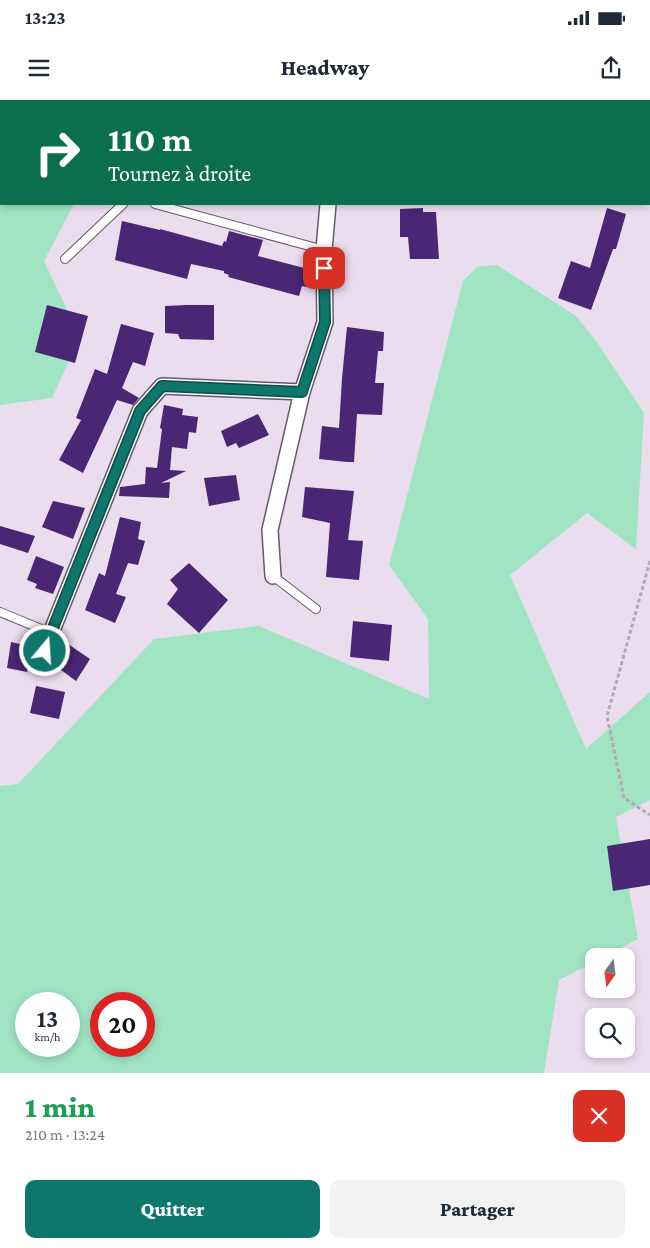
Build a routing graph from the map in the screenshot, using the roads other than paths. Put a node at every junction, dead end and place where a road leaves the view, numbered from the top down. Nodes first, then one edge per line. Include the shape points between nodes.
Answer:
1 (122, 205) edge
2 (159, 205) edge
3 (328, 205) edge
4 (324, 250) junction
5 (65, 259) dead end
6 (302, 392) junction
7 (273, 576) joint
8 (316, 609) dead end
9 (0, 612) edge
10 (51, 633) junction
11 (40, 669) dead end

1 - 5 lane
2 - 4 lane
3 - 4 street
4 - 6 street via 325,322
6 - 7 street via 270,530
6 - 10 street via 162,386 140,411
7 - 8 lane
9 - 10 lane
10 - 11 lane

